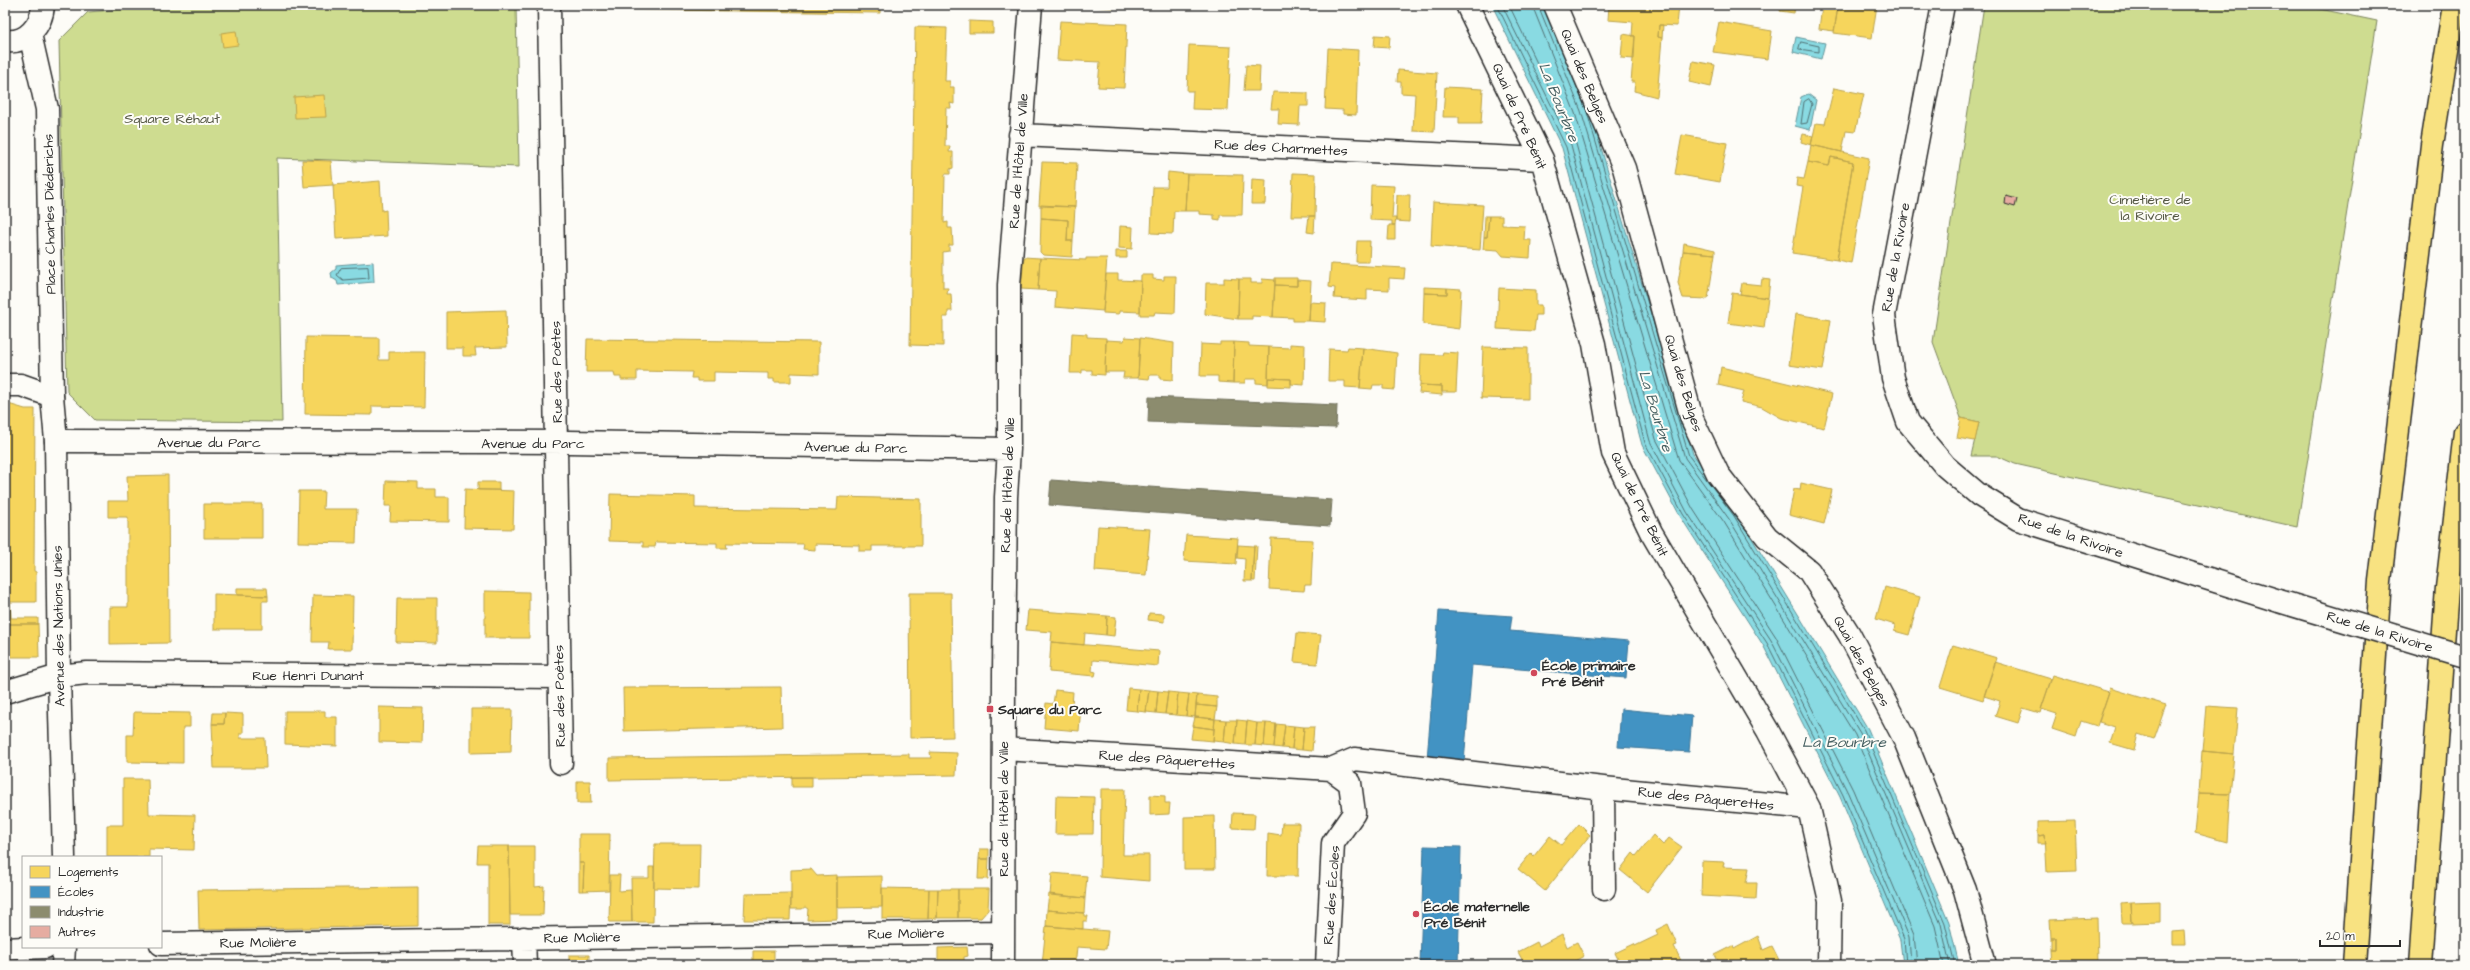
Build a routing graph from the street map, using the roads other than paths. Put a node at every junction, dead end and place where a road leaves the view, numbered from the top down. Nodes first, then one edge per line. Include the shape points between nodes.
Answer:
1 (43, 5) edge
2 (549, 5) edge
3 (1031, 5) edge
4 (1467, 5) edge
5 (1555, 5) edge
6 (1943, 5) edge
7 (2454, 5) edge
8 (30, 34) junction
9 (5, 41) edge
10 (1020, 135) junction
11 (1542, 158) junction
12 (5, 385) edge
13 (52, 396) junction
14 (2465, 432) edge
15 (56, 441) junction
16 (557, 442) junction
17 (1009, 449) junction
18 (2465, 657) edge
19 (59, 676) junction
20 (558, 677) junction
21 (5, 692) edge
22 (1004, 749) junction
23 (561, 763) dead end
24 (1331, 769) junction
25 (1603, 788) junction
26 (1809, 808) junction
27 (64, 856) edge
28 (1604, 889) dead end
29 (1002, 932) junction
30 (524, 938) junction
31 (162, 944) edge
32 (32, 948) edge
33 (64, 948) edge
34 (5, 950) edge
35 (63, 965) edge
36 (525, 965) edge
37 (1003, 965) edge
38 (1327, 965) edge
39 (1829, 965) edge
40 (1985, 965) edge
41 (2354, 965) edge
42 (2420, 965) edge

1 - 8 street via 38,26
2 - 16 street, Rue des Poètes
3 - 10 street, Rue de l'Hôtel de Ville
4 - 11 street, Quai de Pré Bénit
5 - 40 street, Quai des Belges via 1624,168 1692,420 1718,474 1767,537 1809,571 1849,634 1904,738 1965,890
6 - 18 street, Rue de la Rivoire, bridge via 1884,315 1893,378 1908,422 1945,466 1973,490 2018,519
7 - 41 highway via 2432,145 2380,581
8 - 9 street via 20,40
8 - 13 street, Place Charles Diéderichs via 47,109
10 - 11 street, Rue des Charmettes
10 - 17 street, Rue de l'Hôtel de Ville via 1009,285
11 - 26 street, Quai de Pré Bénit via 1594,344 1613,453 1651,532 1768,731
12 - 13 street via 20,385
13 - 15 street, Avenue des Nations Unies
14 - 42 highway via 2447,588
15 - 16 street, Avenue du Parc
15 - 19 street, Avenue des Nations Unies
16 - 17 street, Avenue du Parc
16 - 20 street, Rue des Poètes
17 - 22 street, Rue de l'Hôtel de Ville via 1006,497
19 - 20 street, Rue Henri Dunant via 86,673
19 - 21 street, Rue Henri Dunant
19 - 27 street, Avenue des Nations Unies
20 - 23 street, Rue des Poètes
22 - 24 street, Rue des Pâquerettes
22 - 29 street, Rue de l'Hôtel de Ville
24 - 25 street, Rue des Pâquerettes via 1355,759
24 - 38 street, Rue des Écoles via 1350,783 1354,813 1333,843
25 - 26 street, Rue des Pâquerettes
25 - 28 street
26 - 39 street, Quai de Pré Bénit via 1830,901
29 - 30 street, Rue Molière
29 - 37 street, Rue de l'Hôtel de Ville
30 - 31 street, Rue Molière
30 - 36 street
32 - 34 street
33 - 35 street

